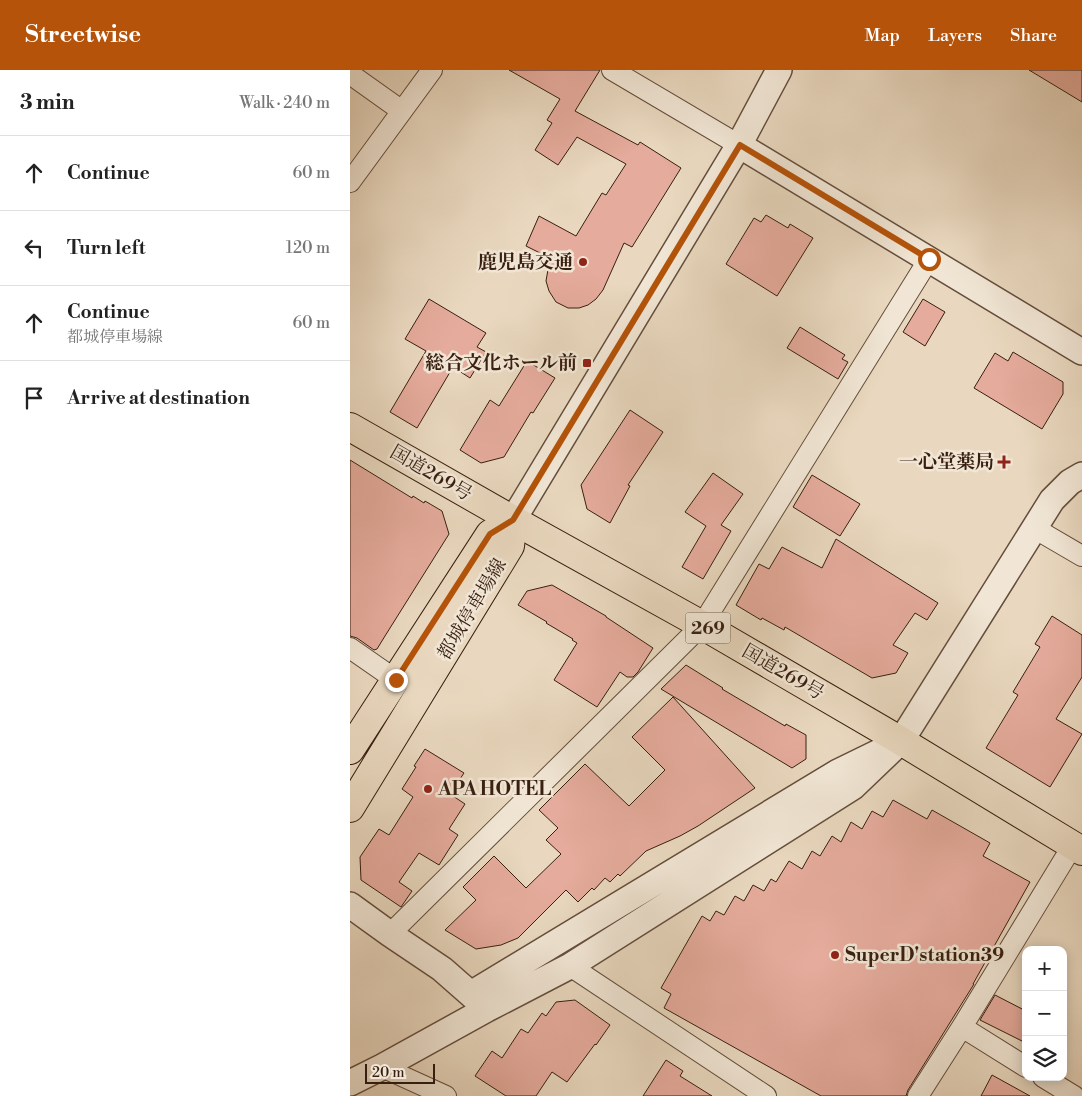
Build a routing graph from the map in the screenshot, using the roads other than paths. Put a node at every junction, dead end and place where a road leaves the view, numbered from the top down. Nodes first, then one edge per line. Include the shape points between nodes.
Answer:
1 (432, 70) edge
2 (612, 70) edge
3 (779, 70) edge
4 (350, 74) edge
5 (402, 111) junction
6 (740, 145) junction
7 (350, 182) edge
8 (929, 259) junction
9 (1082, 352) edge
10 (350, 427) edge
11 (1082, 475) edge
12 (513, 520) junction
13 (1034, 528) junction
14 (1082, 556) edge
15 (702, 625) junction
16 (350, 648) edge
17 (396, 680) junction
18 (901, 740) junction
19 (350, 750) edge
20 (350, 808) edge
21 (1077, 848) edge
22 (350, 905) edge
23 (390, 934) junction
24 (570, 966) junction
25 (479, 1001) junction
26 (962, 1027) junction
27 (1022, 1064) edge
28 (382, 1067) junction
29 (1050, 1081) edge
30 (350, 1083) edge
31 (446, 1096) edge
32 (766, 1096) edge
33 (918, 1096) edge
34 (1074, 1096) edge

1 - 5 street
2 - 6 street
3 - 6 street
4 - 5 street
5 - 7 street
6 - 8 street
6 - 12 street
8 - 9 street
8 - 15 street
10 - 12 main road, 国道269号 / 269
11 - 13 street via 1052,500
12 - 15 main road, 国道269号 / 269
12 - 17 main road, 都城停車場線 via 490,534
12 - 20 main road, 都城停車場線 via 510,546
13 - 14 street
13 - 18 street
15 - 18 main road, 国道269号 / 269
15 - 23 street
16 - 17 street
17 - 19 main road, 都城停車場線
18 - 21 main road, 国道269号 / 269
18 - 24 street via 853,787
18 - 25 street via 838,772
21 - 26 street
22 - 23 street
23 - 25 street via 442,969
24 - 25 street
24 - 32 street
25 - 28 street
26 - 27 street
26 - 33 street
28 - 30 street
28 - 31 street
29 - 34 street

